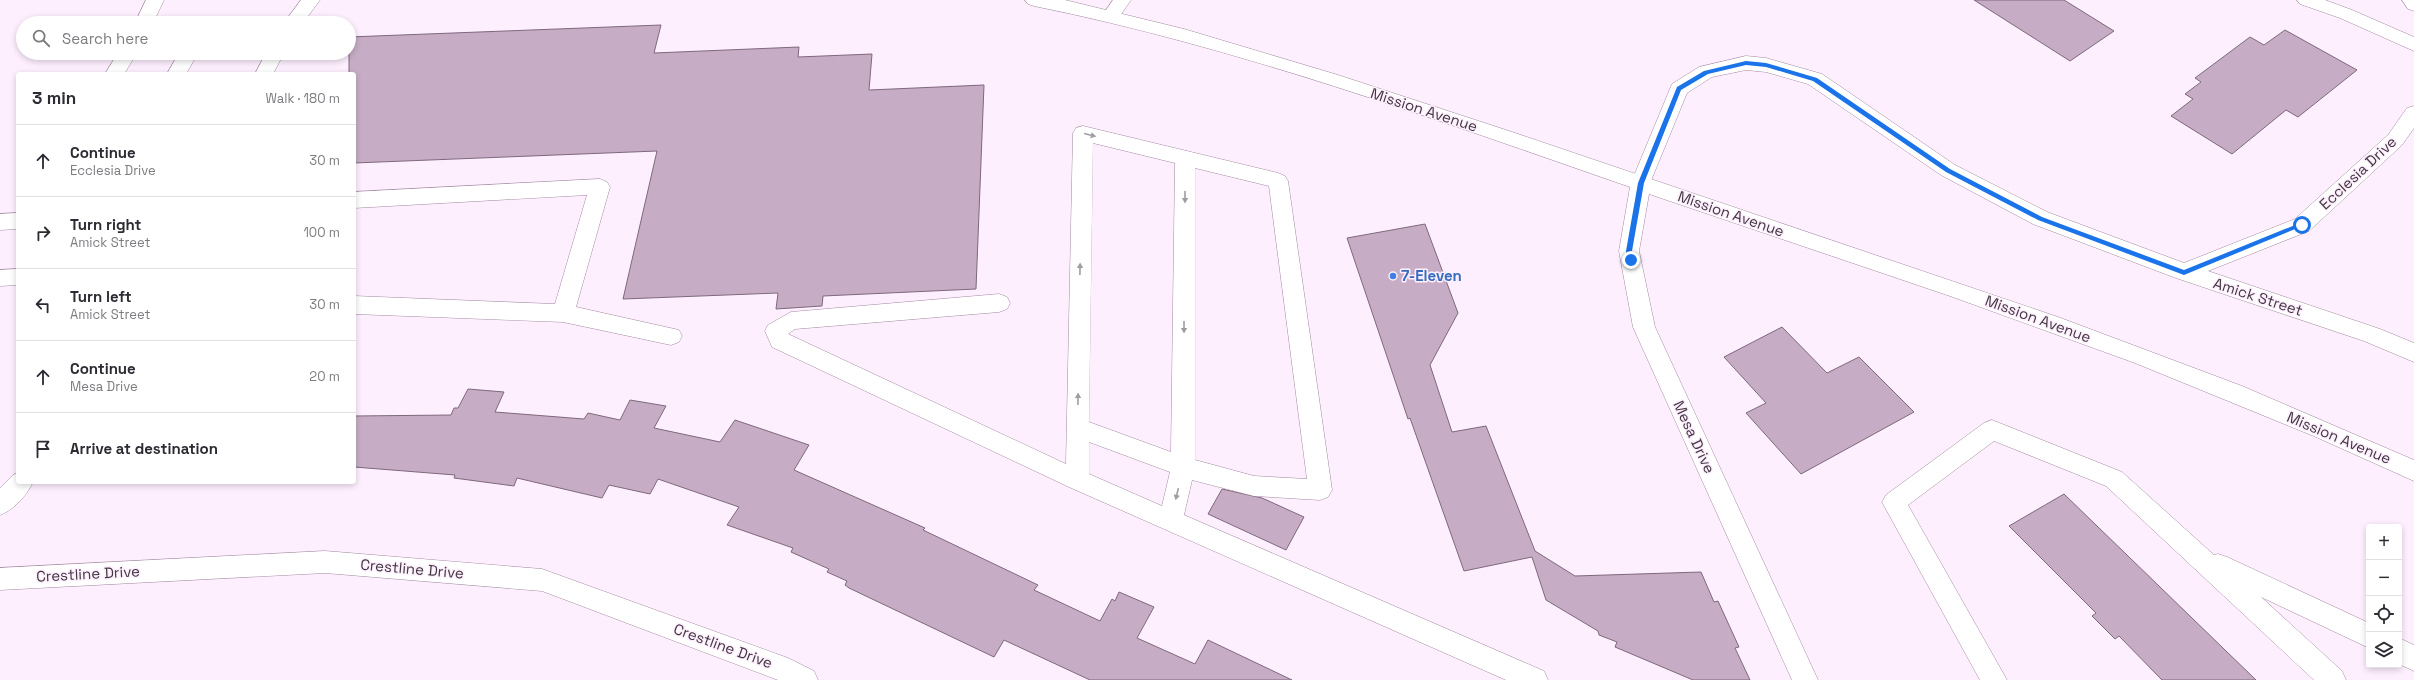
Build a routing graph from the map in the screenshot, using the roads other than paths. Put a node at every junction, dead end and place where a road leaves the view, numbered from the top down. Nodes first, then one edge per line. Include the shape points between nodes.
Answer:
1 (155, 0) edge
2 (311, 0) edge
3 (1034, 0) edge
4 (1122, 0) edge
5 (2306, 0) edge
6 (2411, 0) edge
7 (2414, 5) edge
8 (147, 16) edge
9 (298, 16) edge
10 (1111, 16) junction
11 (2414, 45) edge
12 (123, 60) edge
13 (185, 60) edge
14 (271, 60) edge
15 (115, 72) edge
16 (177, 72) edge
17 (265, 72) edge
18 (2414, 113) edge
19 (1185, 158) junction
20 (1641, 183) junction
21 (356, 200) edge
22 (16, 221) edge
23 (0, 222) edge
24 (2184, 272) junction
25 (16, 277) edge
26 (0, 278) edge
27 (999, 303) dead end
28 (356, 305) edge
29 (563, 313) junction
30 (671, 336) dead end
31 (2414, 353) edge
32 (1078, 428) junction
33 (1183, 467) junction
34 (2414, 471) edge
35 (1076, 480) junction
36 (19, 484) edge
37 (0, 504) edge
38 (1171, 521) junction
39 (2198, 556) junction
40 (0, 579) edge
41 (2366, 635) edge
42 (2402, 652) edge
43 (2414, 659) edge
44 (805, 680) edge
45 (1535, 680) edge
46 (1805, 680) edge
47 (1994, 680) edge
48 (2333, 680) edge

1 - 8 street
2 - 9 street
3 - 10 street, Mission Avenue
4 - 10 street
5 - 11 street via 2346,14
6 - 7 street
10 - 20 street, Mission Avenue via 1207,41 1305,71
12 - 15 street
13 - 16 street
14 - 17 street
18 - 24 street, Ecclesia Drive via 2395,140 2302,225
32 -> 19 street via 1083,133
19 -> 33 street
19 - 33 street via 1278,181 1320,490 1254,486
20 - 24 street, Amick Street via 1679,89 1706,72 1746,63 1766,65 1815,79 1948,170 2040,218
20 - 34 street, Mission Avenue via 2105,344 2234,393
20 - 46 street, Mesa Drive via 1629,251 1644,327
21 - 29 street via 600,187
22 - 23 street
24 - 31 street, Amick Street via 2372,334
25 - 26 street
27 - 35 street via 791,321 776,332 780,342
28 - 29 street
29 - 30 street
32 - 33 street
32 - 35 street
33 -> 38 street
35 - 38 street
36 - 37 street
38 - 45 street
39 - 41 street
39 - 47 street via 2114,479 1992,430 1894,502
39 - 48 street
40 - 44 street, Crestline Drive via 325,562 542,580 779,667
42 - 43 street

